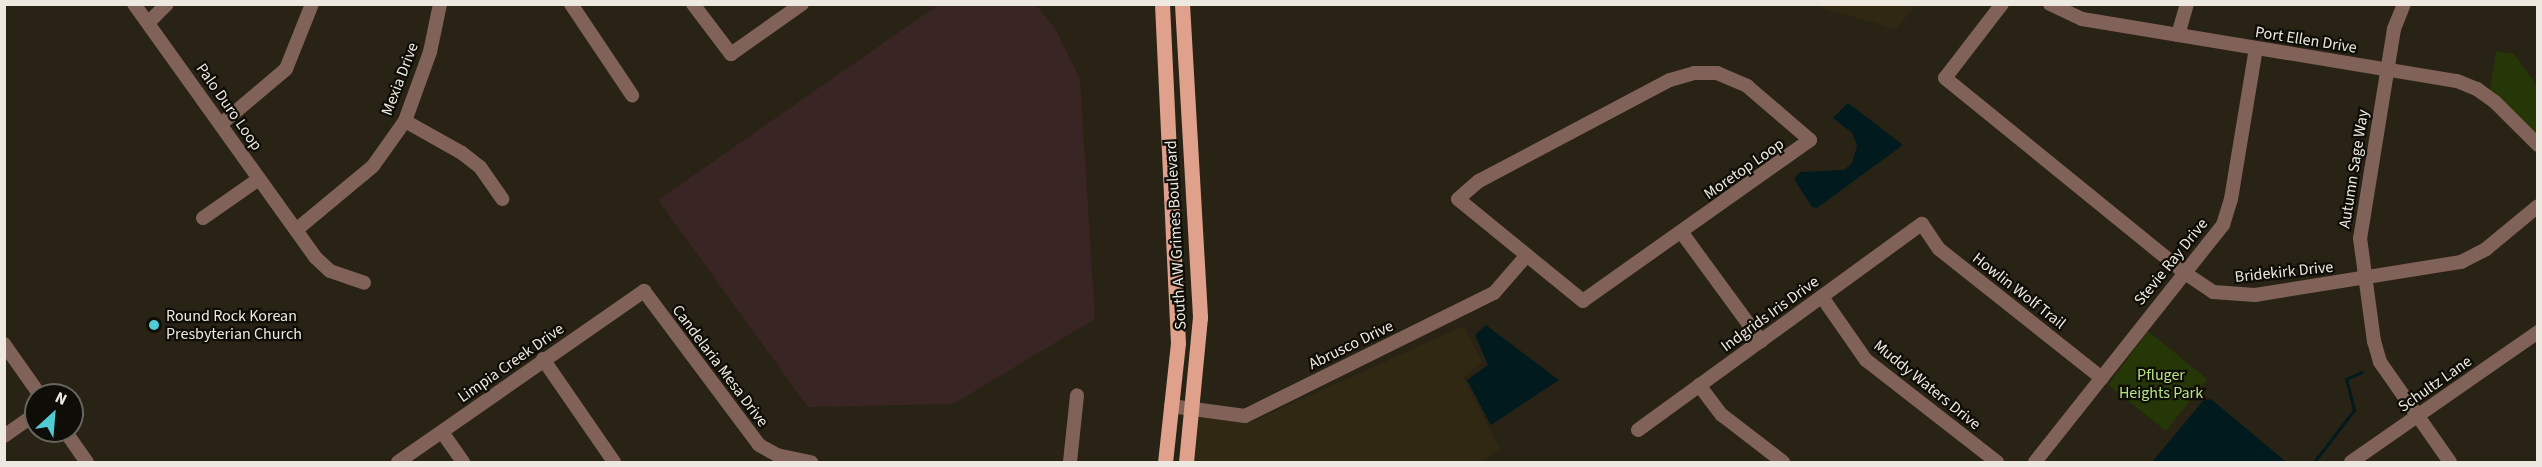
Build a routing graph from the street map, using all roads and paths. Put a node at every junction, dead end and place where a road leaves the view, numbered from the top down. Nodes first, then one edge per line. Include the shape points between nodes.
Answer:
1 (134, 4) edge
2 (167, 4) edge
3 (312, 4) edge
4 (440, 4) edge
5 (571, 4) edge
6 (693, 4) edge
7 (802, 4) edge
8 (1162, 4) edge
9 (1182, 4) edge
10 (2002, 4) edge
11 (2050, 4) edge
12 (2187, 4) edge
13 (2404, 4) edge
14 (149, 22) junction
15 (2178, 35) junction
16 (2256, 48) junction
17 (2386, 70) junction
18 (632, 95) dead end
19 (405, 121) junction
20 (221, 124) junction
21 (2538, 145) edge
22 (259, 178) junction
23 (502, 199) dead end
24 (2538, 206) edge
25 (203, 218) dead end
26 (1922, 225) joint
27 (296, 230) junction
28 (1682, 233) junction
29 (1172, 245) junction
30 (1527, 255) junction
31 (2185, 273) junction
32 (1197, 276) junction
33 (2366, 279) junction
34 (363, 283) dead end
35 (644, 291) joint
36 (1822, 297) junction
37 (2538, 332) edge
38 (1761, 341) junction
39 (4, 344) edge
40 (543, 359) junction
41 (2102, 378) junction
42 (32, 383) edge
43 (1699, 385) junction
44 (1077, 395) dead end
45 (1171, 406) junction
46 (1192, 409) junction
47 (2417, 417) junction
48 (24, 422) edge
49 (1638, 430) dead end
50 (442, 432) junction
51 (4, 436) edge
52 (74, 443) edge
53 (775, 459) edge
54 (87, 462) edge
55 (398, 462) edge
56 (463, 462) edge
57 (614, 462) edge
58 (811, 462) edge
59 (1070, 462) edge
60 (1165, 462) edge
61 (1186, 462) edge
62 (1783, 462) edge
63 (1997, 462) edge
64 (2035, 462) edge
65 (2351, 462) edge
66 (2450, 462) edge

1 - 14 street, Palo Duro Loop
2 - 14 street
3 - 20 street via 286,69 266,90
4 - 19 street, Mexia Drive via 430,52
5 - 18 street
6 - 7 street via 731,54
8 - 29 main road, South A W Grimes Boulevard
9 - 32 main road, South A W Grimes Boulevard
10 - 31 street, Bridekirk Drive via 1944,78
11 - 15 street, Port Ellen Drive via 2082,19
12 - 15 street
13 - 17 street, Autumn Sage Way via 2394,28
14 - 20 street, Palo Duro Loop
15 - 16 street, Port Ellen Drive
16 - 17 street, Port Ellen Drive
16 - 31 street, Stevie Ray Drive via 2228,213
17 - 21 street, Port Ellen Drive via 2457,81 2477,89
17 - 33 street, Autumn Sage Way via 2360,238
19 - 23 street via 480,167
19 - 27 street, Mexia Drive via 373,166
20 - 22 street, Palo Duro Loop
22 - 25 street
22 - 27 street, Palo Duro Loop
24 - 33 street, Bridekirk Drive via 2486,249 2461,262
26 - 36 street, Indgrids Iris Drive
26 - 41 street, Howlin Wolf Trail via 1939,249
27 - 34 street, Palo Duro Loop via 315,258 330,271
28 - 30 street, Moretop Loop via 1583,301
28 - 30 street, Moretop Loop via 1809,140 1748,86 1718,73 1694,73 1670,80 1479,181 1458,199
28 - 38 street
29 - 32 main road via 1181,262
29 - 45 main road, South A W Grimes Boulevard via 1178,343
30 - 46 street, Abrusco Drive via 1494,293 1245,416
31 - 33 street, Bridekirk Drive via 2203,287 2226,294 2255,295
31 - 41 street, Stevie Ray Drive
32 - 46 main road, South A W Grimes Boulevard via 1200,317
33 - 47 street, Autumn Sage Way via 2380,362
35 - 40 street, Limpia Creek Drive
35 - 53 street, Candelaria Mesa Drive via 740,423
36 - 38 street, Indgrids Iris Drive
36 - 63 street, Muddy Waters Drive via 1866,360
37 - 47 street, Schultz Lane
38 - 43 street, Indgrids Iris Drive
39 - 42 street
40 - 50 street, Limpia Creek Drive
40 - 57 street
41 - 64 street, Stevie Ray Drive
43 - 49 street, Indgrids Iris Drive
43 - 62 street via 1722,415
44 - 59 street
45 - 46 street, Abrusco Drive
45 - 60 main road, South A W Grimes Boulevard
46 - 61 main road, South A W Grimes Boulevard
47 - 65 street, Schultz Lane
47 - 66 street, Autumn Sage Way
48 - 51 street
50 - 55 street, Limpia Creek Drive
50 - 56 street
52 - 54 street
53 - 58 street, Candelaria Mesa Drive

